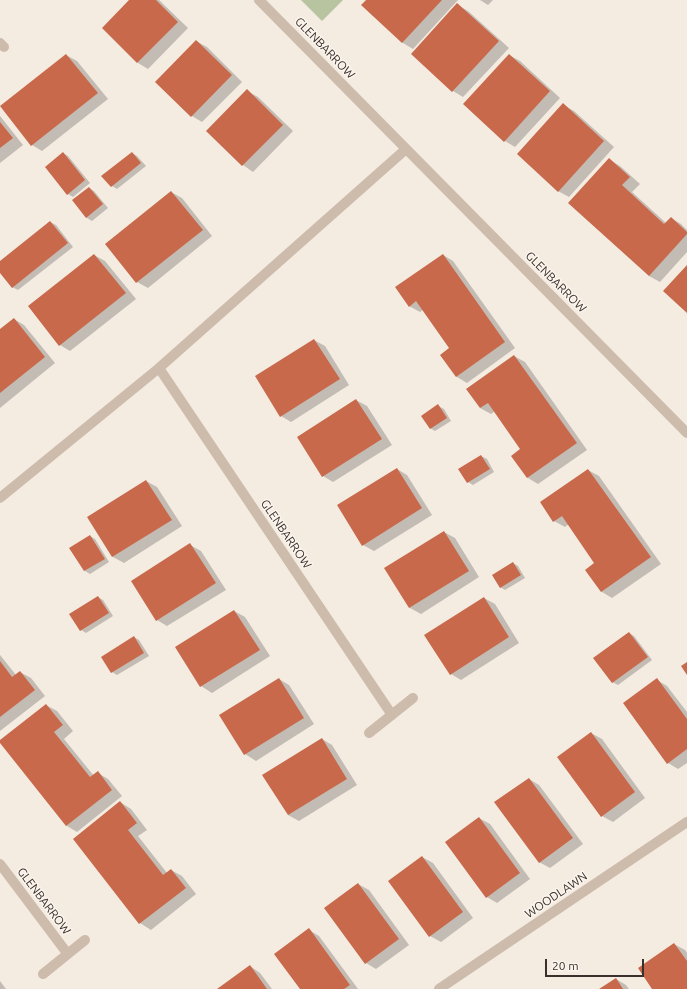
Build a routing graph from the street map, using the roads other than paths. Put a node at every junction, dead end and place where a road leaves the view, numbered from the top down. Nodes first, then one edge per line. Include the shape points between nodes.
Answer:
1 (260, 0) edge
2 (406, 149) junction
3 (158, 368) junction
4 (687, 433) edge
5 (0, 498) edge
6 (413, 698) dead end
7 (392, 715) junction
8 (369, 733) dead end
9 (687, 822) edge
10 (0, 864) edge
11 (85, 940) dead end
12 (67, 953) junction
13 (43, 974) dead end
14 (439, 989) edge

1 - 2 street, GLENBARROW
2 - 3 street
2 - 4 street, GLENBARROW
3 - 5 street
3 - 7 street, GLENBARROW
6 - 7 street
7 - 8 street
9 - 14 street, WOODLAWN
10 - 12 street, GLENBARROW
11 - 12 street, GLENBARROW
12 - 13 street, GLENBARROW

